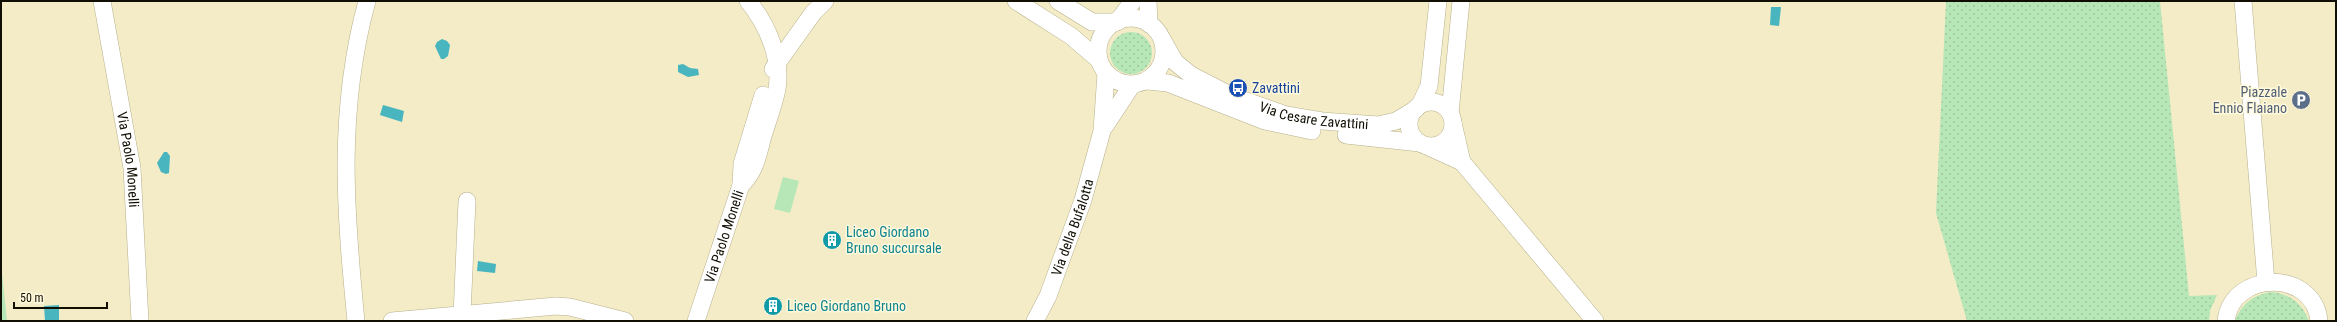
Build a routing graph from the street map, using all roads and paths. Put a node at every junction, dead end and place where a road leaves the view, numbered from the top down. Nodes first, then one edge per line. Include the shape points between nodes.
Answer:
1 (102, 1) edge
2 (367, 1) edge
3 (748, 1) edge
4 (826, 1) edge
5 (1058, 1) edge
6 (1133, 1) edge
7 (1148, 1) edge
8 (1438, 1) edge
9 (1462, 1) edge
10 (2243, 1) edge
11 (1024, 3) edge
12 (1116, 22) junction
13 (1149, 24) junction
14 (1162, 39) junction
15 (776, 62) junction
16 (1103, 67) junction
17 (1139, 83) junction
18 (1418, 107) junction
19 (1452, 118) junction
20 (1102, 131) junction
21 (1424, 145) junction
22 (1462, 162) junction
23 (467, 201) dead end
24 (2266, 282) junction
25 (453, 317) edge
26 (140, 321) edge
27 (356, 321) edge
28 (392, 321) edge
29 (625, 321) edge
30 (696, 321) edge
31 (1035, 321) edge
32 (1595, 321) edge
33 (2226, 321) edge
34 (2319, 321) edge

1 - 26 street, Via Paolo Monelli via 132,168
2 - 27 street via 358,34 350,84 345,151 347,219
3 - 15 street via 764,24
4 - 15 street via 813,13
5 - 12 street via 1092,22
6 - 12 street
7 - 13 street
8 - 18 street via 1429,86
9 - 19 street
10 - 24 street
11 - 16 street via 1071,36
12 - 13 street via 1133,18
12 - 16 street via 1101,38 1098,51
13 - 14 street
14 - 17 street via 1163,63 1158,72
14 - 18 street, Via Cesare Zavattini via 1175,62 1191,76 1239,99 1286,115 1322,121 1378,125 1396,121
15 - 30 street, Via Paolo Monelli via 766,84 744,157 741,185
16 - 17 street via 1118,82
16 - 20 street, Via della Bufalotta
17 - 20 street, Via della Bufalotta via 1119,101
17 - 21 street, Via Cesare Zavattini via 1168,83 1243,114 1287,127
18 - 19 street via 1435,103 1445,107
18 - 21 street via 1410,119 1410,128 1413,136
19 - 21 street via 1447,140 1439,145
19 - 22 street, Via Cesare Zavattini
20 - 31 street, Via della Bufalotta via 1067,248
21 - 22 street, Via Cesare Zavattini
22 - 32 street, Via Cesare Zavattini
23 - 25 street
24 - 33 street via 2253,285 2242,293 2232,303
24 - 34 street via 2280,282 2293,286 2305,294 2313,304
25 - 28 street
25 - 29 street via 556,306

